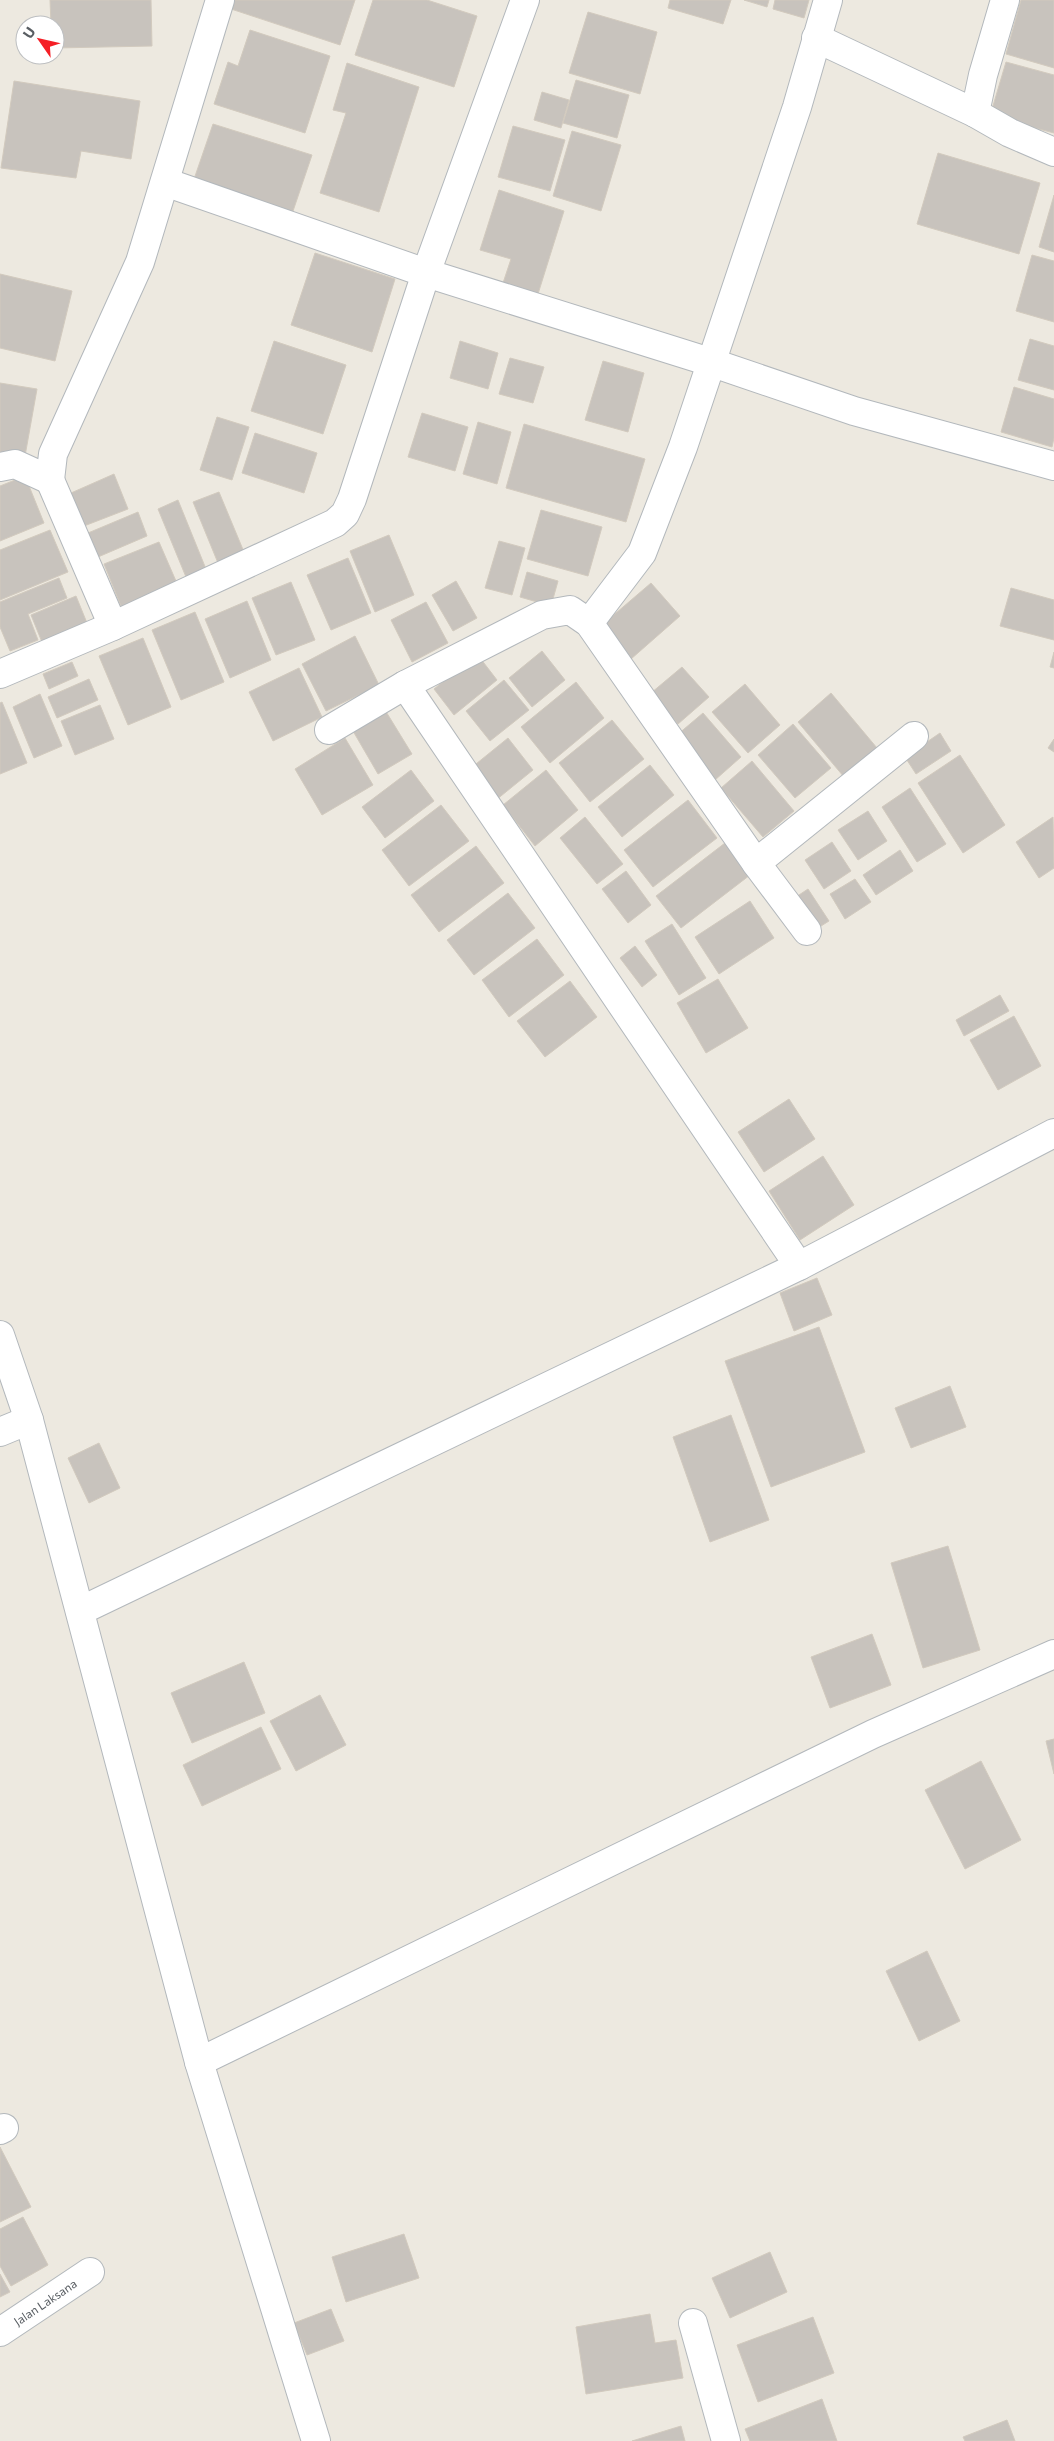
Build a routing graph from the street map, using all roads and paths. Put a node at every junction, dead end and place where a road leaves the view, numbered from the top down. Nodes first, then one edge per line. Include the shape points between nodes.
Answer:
1 (220, 0) edge
2 (525, 0) edge
3 (828, 0) edge
4 (1004, 0) edge
5 (816, 38) junction
6 (975, 113) junction
7 (1054, 152) edge
8 (165, 182) junction
9 (426, 273) junction
10 (710, 362) junction
11 (1054, 466) edge
12 (0, 467) edge
13 (50, 480) junction
14 (589, 623) junction
15 (113, 626) junction
16 (0, 674) edge
17 (405, 685) junction
18 (329, 730) dead end
19 (914, 736) dead end
20 (756, 863) junction
21 (807, 931) dead end
22 (1054, 1133) edge
23 (799, 1266) junction
24 (0, 1335) edge
25 (29, 1420) junction
26 (0, 1432) edge
27 (80, 1611) junction
28 (1054, 1654) edge
29 (199, 2062) junction
30 (90, 2272) dead end
31 (694, 2323) dead end
32 (0, 2332) edge
33 (316, 2441) edge
34 (726, 2441) edge

1 - 8 street
2 - 9 street
3 - 5 street
4 - 6 street
5 - 6 street
5 - 10 street via 797,107
6 - 7 street
8 - 9 street
8 - 13 street via 140,262 53,454
9 - 10 street
9 - 15 street via 345,514 335,523
10 - 11 street via 854,411
10 - 14 street via 683,447 642,553
12 - 13 street via 15,464
13 - 15 street
14 - 17 street via 570,610 542,614
14 - 20 street
15 - 16 street
17 - 18 street
17 - 23 street
19 - 20 street
20 - 21 street
22 - 23 street
23 - 27 street
24 - 25 street
25 - 26 street
25 - 27 street
27 - 29 street
28 - 29 street via 873,1734
29 - 33 street
30 - 32 street, Jalan Laksana
31 - 34 street

